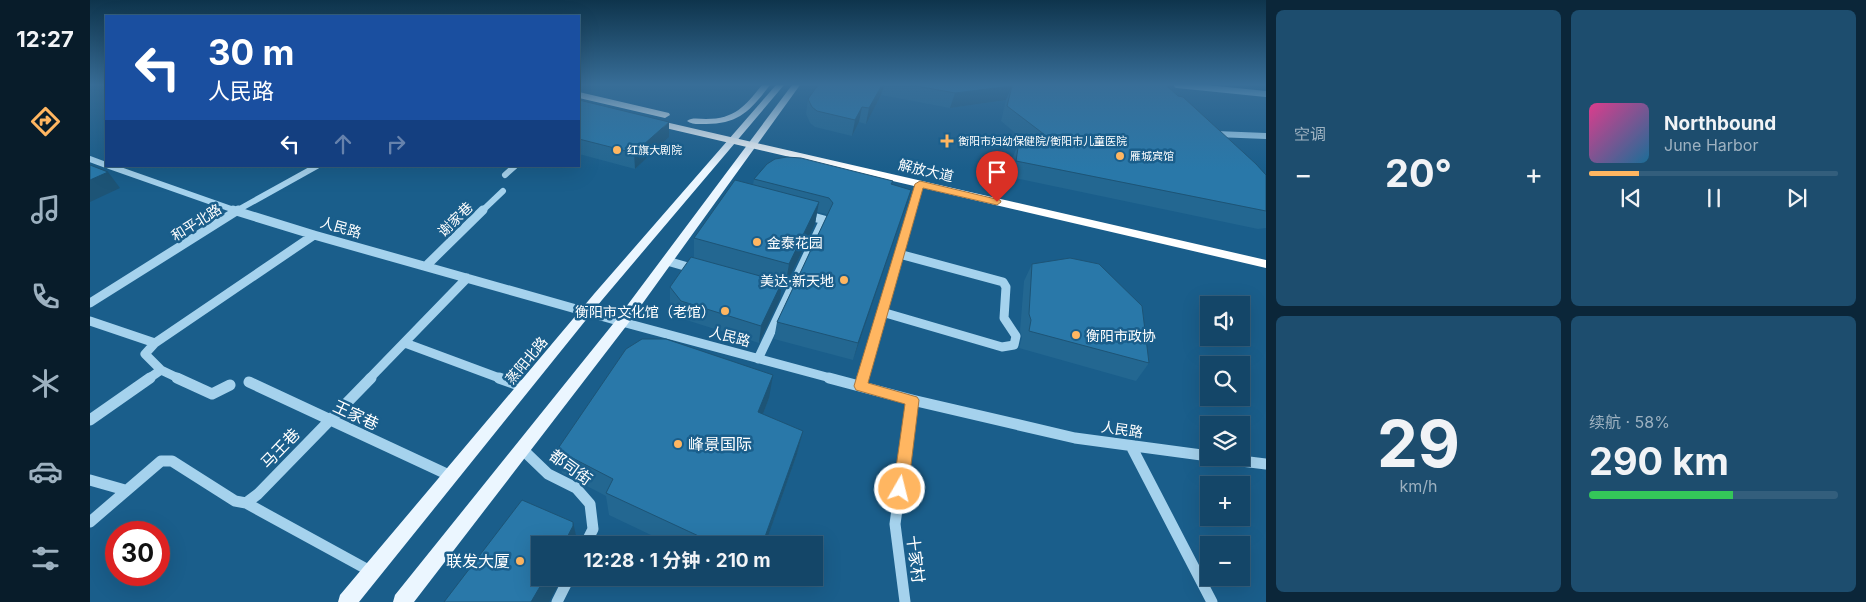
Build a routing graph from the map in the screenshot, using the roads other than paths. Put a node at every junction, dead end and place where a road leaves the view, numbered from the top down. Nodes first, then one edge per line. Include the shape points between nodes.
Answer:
1 (624, 113) edge
2 (653, 113) edge
3 (743, 113) edge
4 (756, 113) edge
5 (776, 113) edge
6 (691, 122) junction
7 (1210, 128) edge
8 (1216, 134) junction
9 (736, 136) junction
10 (1266, 136) edge
11 (1223, 140) edge
12 (756, 141) junction
13 (90, 159) edge
14 (105, 165) edge
15 (111, 167) edge
16 (315, 167) edge
17 (514, 167) edge
18 (505, 175) dead end
19 (920, 184) junction
20 (503, 190) dead end
21 (236, 212) junction
22 (796, 212) edge
23 (314, 235) junction
24 (899, 254) junction
25 (1266, 254) edge
26 (667, 261) junction
27 (1266, 264) edge
28 (426, 266) junction
29 (708, 272) edge
30 (467, 278) junction
31 (90, 303) edge
32 (587, 312) junction
33 (882, 312) junction
34 (90, 321) edge
35 (622, 322) junction
36 (155, 343) junction
37 (405, 343) junction
38 (758, 359) junction
39 (161, 370) junction
40 (249, 382) dead end
41 (230, 385) dead end
42 (860, 386) junction
43 (524, 387) junction
44 (912, 400) junction
45 (90, 420) edge
46 (330, 420) junction
47 (1131, 446) junction
48 (522, 449) junction
49 (1200, 455) edge
50 (1250, 462) edge
51 (1266, 464) edge
52 (451, 476) junction
53 (90, 480) edge
54 (125, 490) junction
55 (246, 503) junction
56 (90, 522) edge
57 (590, 536) edge
58 (372, 572) junction
59 (565, 586) edge
60 (347, 602) edge
61 (402, 602) edge
62 (556, 602) edge
63 (905, 602) edge
64 (1212, 602) edge

1 - 9 highway, 解放大道
2 - 6 highway, 解放大道
3 - 6 main road via 717,122
4 - 9 main road, 蒸阳北路
5 - 12 main road
6 - 9 highway, 解放大道
7 - 8 street
8 - 10 street
8 - 11 street
9 - 12 highway, 解放大道
9 - 32 main road, 蒸阳北路
12 - 19 highway, 解放大道
12 - 25 highway, 解放大道
12 - 26 main road via 724,193
13 - 14 street, 人民路
15 - 21 street, 人民路
16 - 21 street, 和平北路
17 - 18 street
19 - 24 street
19 - 27 highway, 解放大道
20 - 28 street, 谢家巷
21 - 23 street, 人民路
21 - 31 street, 和平北路
22 - 38 street via 824,220 784,294
23 - 28 street, 人民路
23 - 36 street
24 - 33 street
24 - 33 street via 1003,282 1006,287 1004,318 1016,336 1014,345 1002,347
26 - 29 street
26 - 35 main road
28 - 30 street, 人民路
30 - 32 street, 人民路
30 - 37 street, 马王巷
32 - 35 street, 人民路
32 - 43 main road, 蒸阳北路
33 - 42 street
34 - 36 street
35 - 38 street, 人民路
35 - 48 main road
36 - 39 street via 145,354
37 - 43 street
37 - 46 street, 马王巷
38 - 42 street, 人民路
39 - 41 street via 212,394
39 - 45 street
40 - 46 street, 王家巷
42 - 44 street, 人民路
43 - 52 main road, 蒸阳北路
44 - 47 street, 人民路 via 1075,438
44 - 63 street, 十家村 via 895,524
46 - 52 street, 王家巷
46 - 55 street, 马王巷
47 - 49 street, 人民路
47 - 64 street
48 - 57 street, 都司街 via 548,474 576,488 590,504 593,529
48 - 61 main road
50 - 51 street
52 - 58 main road, 蒸阳北路
53 - 54 street
54 - 55 street via 160,461 172,462 236,501
54 - 56 street
55 - 58 street
58 - 60 main road, 蒸阳北路
59 - 62 street

